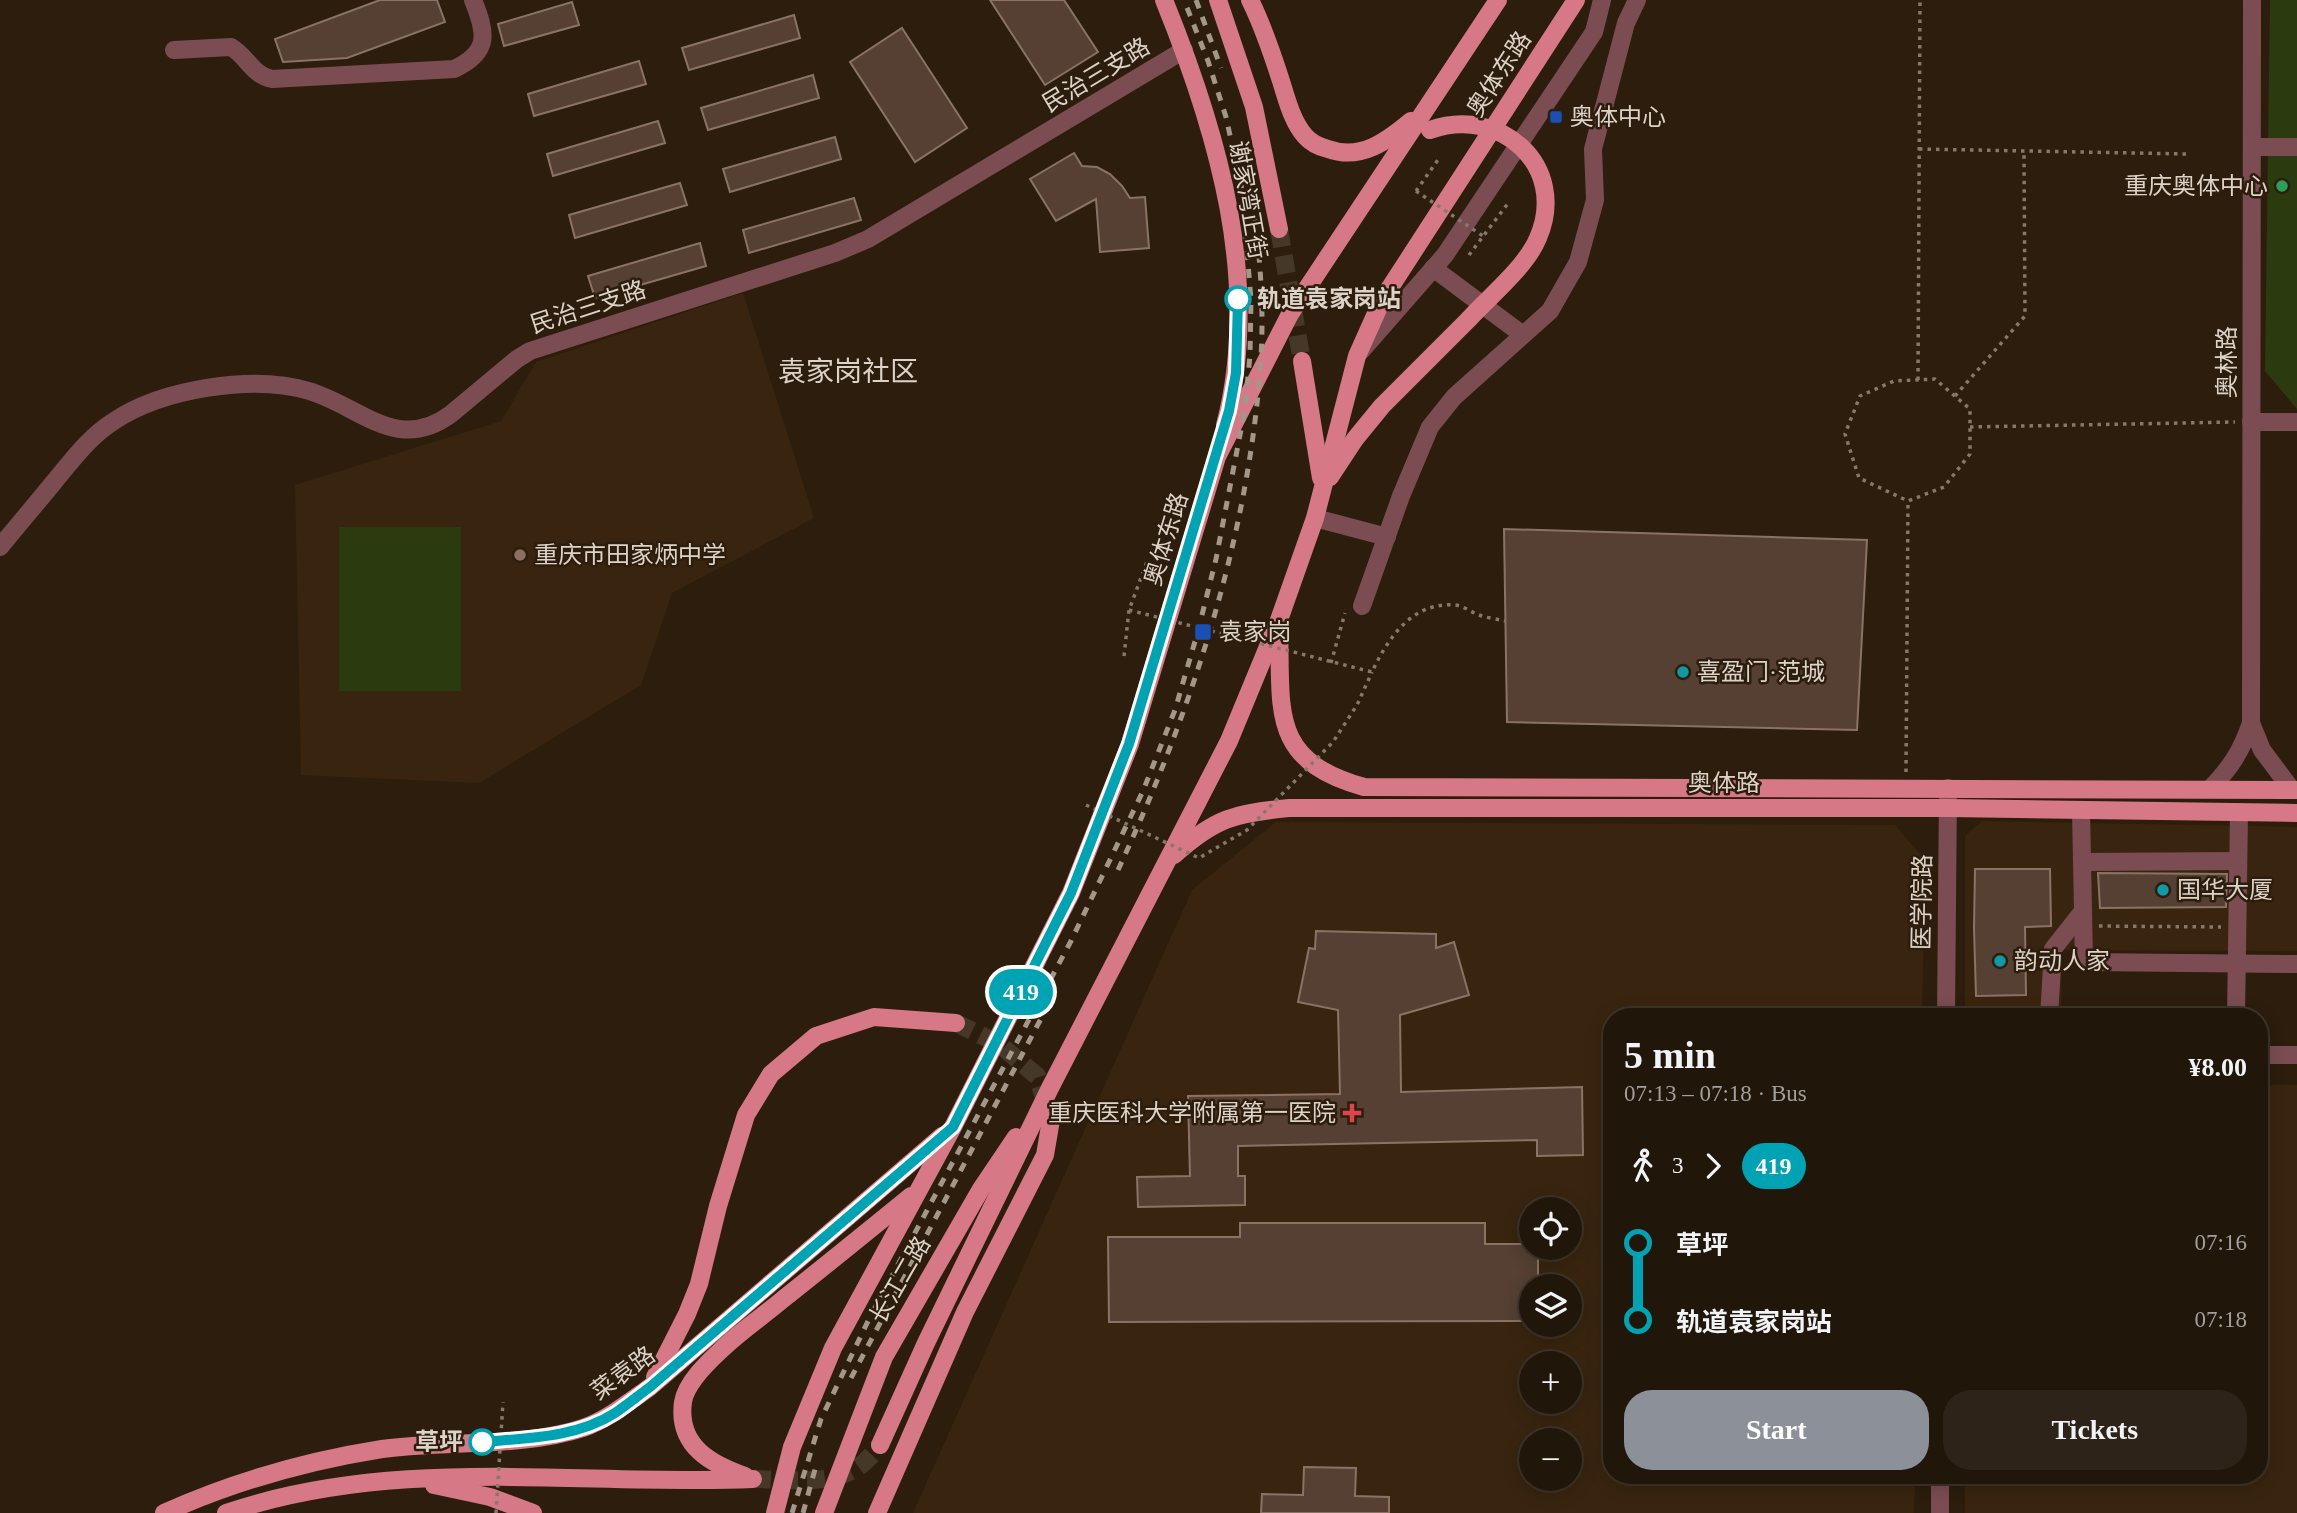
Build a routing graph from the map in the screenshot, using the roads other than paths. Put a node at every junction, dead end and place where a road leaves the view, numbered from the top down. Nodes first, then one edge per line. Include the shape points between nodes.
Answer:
1 (473, 0) edge
2 (1164, 0) edge
3 (1218, 0) edge
4 (1250, 0) edge
5 (1498, 0) edge
6 (1576, 0) edge
7 (1602, 0) edge
8 (1637, 0) edge
9 (2252, 0) edge
10 (174, 50) dead end
11 (1184, 50) junction
12 (1425, 110) junction
13 (2252, 147) junction
14 (2297, 147) edge
15 (1397, 153) junction
16 (1279, 229) tunnel mouth
17 (1433, 268) junction
18 (1523, 335) junction
19 (1357, 356) junction
20 (1302, 361) tunnel mouth
21 (2251, 422) junction
22 (2297, 422) edge
23 (1217, 457) junction
24 (1323, 488) junction
25 (1315, 518) junction
26 (1387, 537) junction
27 (0, 547) edge
28 (1354, 606) road end
29 (1279, 620) junction
30 (2251, 723) junction
31 (1948, 788) junction
32 (2210, 789) junction
33 (2295, 790) edge
34 (1948, 808) junction
35 (2081, 810) junction
36 (2239, 812) junction
37 (2297, 813) edge
38 (2238, 861) junction
39 (1167, 862) junction
40 (2082, 862) junction
41 (2083, 918) junction
42 (2236, 964) junction
43 (2297, 964) edge
44 (1946, 1008) edge
45 (2050, 1008) edge
46 (2236, 1008) edge
47 (956, 1023) tunnel mouth
48 (2268, 1055) edge
49 (2297, 1055) edge
50 (1050, 1088) junction
51 (1051, 1120) tunnel mouth
52 (953, 1127) junction
53 (916, 1192) junction
54 (650, 1387) junction
55 (880, 1445) tunnel mouth
56 (400, 1479) junction
57 (1940, 1484) edge
58 (164, 1513) edge
59 (226, 1513) edge
60 (533, 1513) edge
61 (775, 1513) edge
62 (824, 1513) edge
63 (877, 1513) edge
64 (1940, 1513) edge

1 - 10 street via 484,39 475,56 454,69 272,79 256,72 231,47
2 - 11 main road, 谢家湾正街
3 - 16 main road, 谢家湾正街 via 1254,107
4 - 12 main road via 1297,124 1319,146 1335,152 1371,149
5 - 12 main road, 奥体东路
6 - 19 main road, 奥体东路 via 1382,300
7 - 17 street via 1594,32
8 - 18 street via 1626,23 1593,149 1595,200 1578,262 1550,311
9 - 13 street, 奥林路
11 - 23 main road, 谢家湾正街 via 1219,159 1236,271 1236,373
11 - 27 street, 民治三支路 via 867,239 530,351 451,414 425,428 396,430 321,395 289,386 225,385 175,394 142,406 91,437
12 - 15 main road, 奥体东路
13 - 14 street
13 - 21 street, 奥林路
15 - 23 main road, 奥体东路 via 1290,314
15 - 24 main road, bridge via 1430,130 1458,122 1489,127 1527,152 1536,164 1544,189 1544,220 1526,258 1382,406
17 - 18 street
17 - 19 street
18 - 26 street via 1454,397 1430,427
19 - 24 main road, 奥体东路
20 - 24 main road
21 - 22 street
21 - 30 street, 奥林路
23 - 52 main road, 奥体东路 via 1125,757 1071,893
24 - 25 main road, 奥体东路
25 - 26 street
25 - 29 main road, 奥体东路
26 - 28 street
29 - 31 main road, 奥体路 via 1286,732 1315,768 1364,787
29 - 39 main road, 奥体东路 via 1228,741
30 - 32 street, 奥林路 via 2230,768
30 - 33 street, 奥林路 via 2262,750
31 - 32 main road, 奥体路
31 - 34 street, 医学院路
32 - 33 main road, 奥体路
34 - 35 main road, 奥体路
34 - 39 main road, 奥体路 via 1289,808 1245,812 1218,821
34 - 44 street, 医学院路
35 - 36 main road, 奥体路
35 - 40 street
36 - 37 main road, 奥体路
36 - 38 street
38 - 40 street
38 - 42 street
39 - 50 main road, 奥体东路
40 - 41 street
41 - 42 street via 2084,962
41 - 45 street via 2053,949
42 - 43 street
42 - 46 street
47 - 54 main road via 874,1017 816,1036 771,1074 746,1115 699,1284
48 - 49 street
50 - 55 main road
50 - 62 main road, 长江二路 via 981,1189 884,1357
51 - 63 main road via 1045,1155 965,1312
52 - 53 main road, 长江二路
52 - 54 main road, 菜袁路
53 - 56 main road via 721,1350 690,1385 683,1402 689,1440 716,1466 753,1479
53 - 61 main road, 长江二路 via 833,1348 792,1447
54 - 58 main road, 菜袁路 via 614,1414 583,1428 332,1458 240,1482
56 - 59 main road via 296,1492
56 - 60 main road via 490,1497
57 - 64 street

